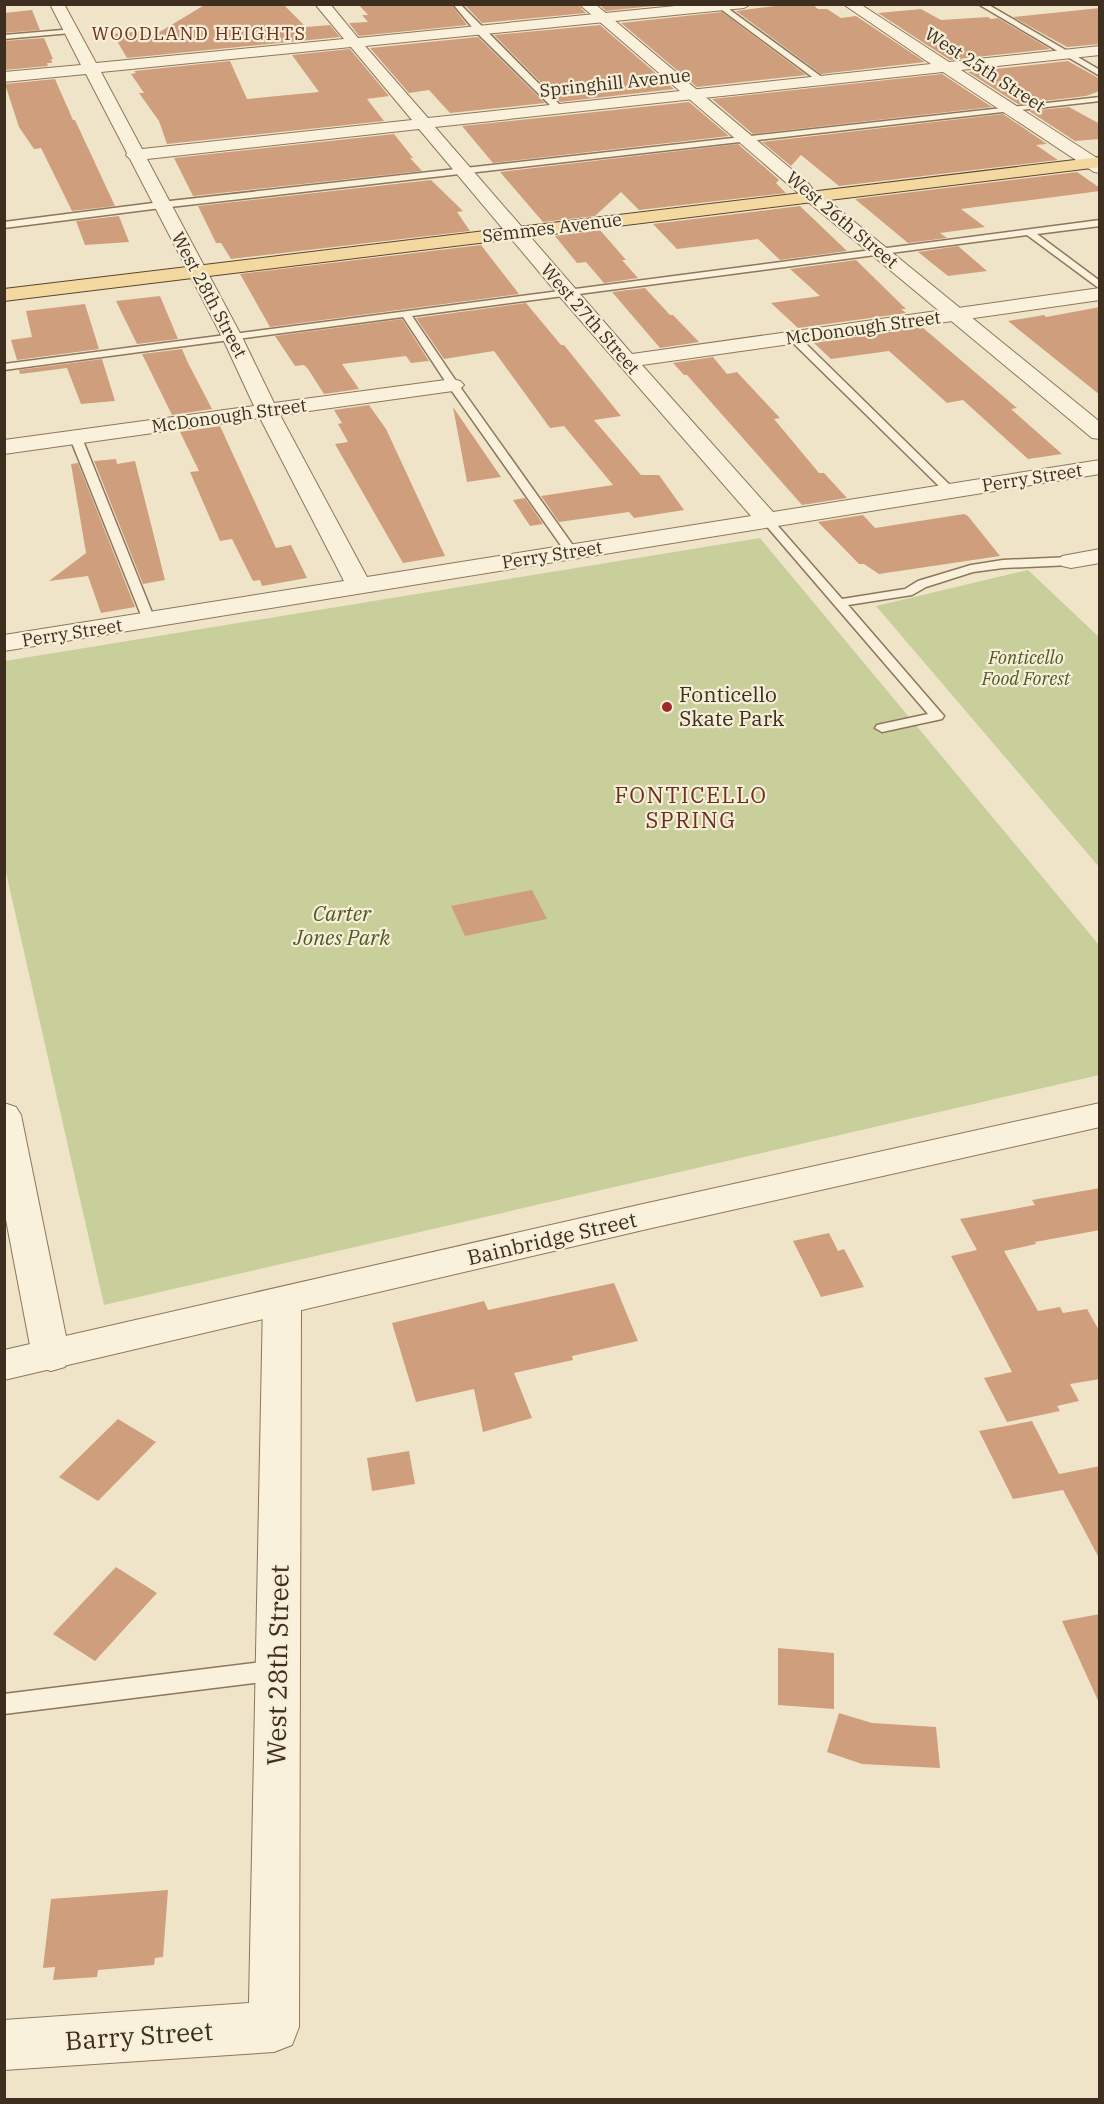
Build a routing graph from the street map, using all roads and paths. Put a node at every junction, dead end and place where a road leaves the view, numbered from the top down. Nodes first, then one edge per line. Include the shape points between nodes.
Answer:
1 (57, 4) edge
2 (322, 4) edge
3 (456, 4) edge
4 (586, 4) edge
5 (744, 4) edge
6 (850, 4) edge
7 (981, 4) edge
8 (718, 6) edge
9 (602, 18) junction
10 (479, 30) junction
11 (71, 31) junction
12 (4, 37) edge
13 (356, 43) junction
14 (1100, 50) edge
15 (1063, 54) junction
16 (944, 67) junction
17 (91, 68) junction
18 (1100, 74) edge
19 (4, 77) edge
20 (822, 80) junction
21 (692, 94) junction
22 (1100, 99) edge
23 (560, 109) junction
24 (1010, 109) junction
25 (424, 124) junction
26 (747, 139) junction
27 (134, 155) junction
28 (1094, 160) edge
29 (464, 171) junction
30 (808, 192) junction
31 (161, 204) junction
32 (1100, 224) edge
33 (4, 225) edge
34 (512, 229) junction
35 (1030, 233) junction
36 (882, 253) junction
37 (195, 267) junction
38 (4, 285) edge
39 (1100, 286) edge
40 (568, 294) junction
41 (1100, 294) edge
42 (4, 295) edge
43 (406, 314) junction
44 (957, 315) junction
45 (232, 337) junction
46 (794, 338) junction
47 (627, 361) junction
48 (4, 367) edge
49 (453, 385) junction
50 (267, 411) junction
51 (1100, 433) edge
52 (76, 438) junction
53 (4, 447) edge
54 (1100, 467) edge
55 (950, 491) junction
56 (767, 520) junction
57 (571, 552) junction
58 (1100, 556) edge
59 (1071, 561) joint
60 (359, 586) junction
61 (840, 603) junction
62 (149, 620) junction
63 (4, 644) edge
64 (882, 728) dead end
65 (4, 1115) edge
66 (1100, 1115) edge
67 (282, 1302) junction
68 (51, 1356) junction
69 (4, 1365) edge
70 (278, 1670) junction
71 (4, 1704) edge
72 (274, 2027) joint
73 (4, 2045) edge

1 - 11 street, West 28th Street
2 - 13 street, West 27th Street
3 - 10 lane
4 - 9 street, West 26th Street
5 - 8 street
6 - 16 street, West 25th Street
7 - 15 lane
8 - 9 street
8 - 20 lane
9 - 10 street
9 - 21 street, West 26th Street
10 - 13 street
10 - 23 lane
11 - 12 lane
11 - 17 street, West 28th Street
13 - 17 street
13 - 25 street, West 27th Street
14 - 15 street, Springhill Avenue
15 - 16 street, Springhill Avenue
15 - 18 lane
16 - 20 street, Springhill Avenue
16 - 24 street, West 25th Street
17 - 19 street
17 - 27 street, West 28th Street
20 - 21 street, Springhill Avenue
21 - 23 street, Springhill Avenue
21 - 26 street, West 26th Street
22 - 24 lane
23 - 25 street, Springhill Avenue
24 - 26 lane
24 - 28 street, West 25th Street
25 - 27 street, Springhill Avenue
25 - 29 street, West 27th Street
26 - 29 lane
26 - 30 street, West 26th Street
27 - 31 street, West 28th Street
28 - 30 main road, Semmes Avenue
29 - 31 lane
29 - 34 street, West 27th Street
30 - 34 main road, Semmes Avenue
30 - 36 street, West 26th Street
31 - 33 lane
31 - 37 street, West 28th Street
32 - 35 lane
34 - 37 main road, Semmes Avenue
34 - 40 street, West 27th Street
35 - 36 lane
35 - 39 lane
36 - 40 lane
36 - 44 street, West 26th Street
37 - 38 main road, Semmes Avenue
37 - 42 main road, Semmes Avenue
37 - 45 street, West 28th Street
40 - 43 lane
40 - 47 street, West 27th Street
41 - 44 street, McDonough Street
43 - 45 lane
43 - 49 lane
44 - 46 street, McDonough Street
44 - 51 street, West 26th Street
45 - 48 lane
45 - 50 street, West 28th Street
46 - 47 street, McDonough Street
46 - 55 lane
47 - 56 street, West 27th Street
49 - 50 street, McDonough Street
49 - 57 lane
50 - 52 street, McDonough Street
50 - 60 street, West 28th Street
52 - 53 street, McDonough Street
52 - 62 lane
54 - 55 street, Perry Street
55 - 56 street, Perry Street
56 - 57 street, Perry Street
56 - 61 lane
57 - 60 street, Perry Street
58 - 59 street
59 - 61 lane via 971,569 908,592
60 - 62 street, Perry Street
61 - 64 lane via 937,716
62 - 63 street, Perry Street
65 - 68 street
66 - 67 street, Bainbridge Street
67 - 68 street, Bainbridge Street
67 - 70 street, West 28th Street
68 - 69 street, Bainbridge Street
70 - 71 lane
70 - 72 street, West 28th Street
72 - 73 street, Barry Street

